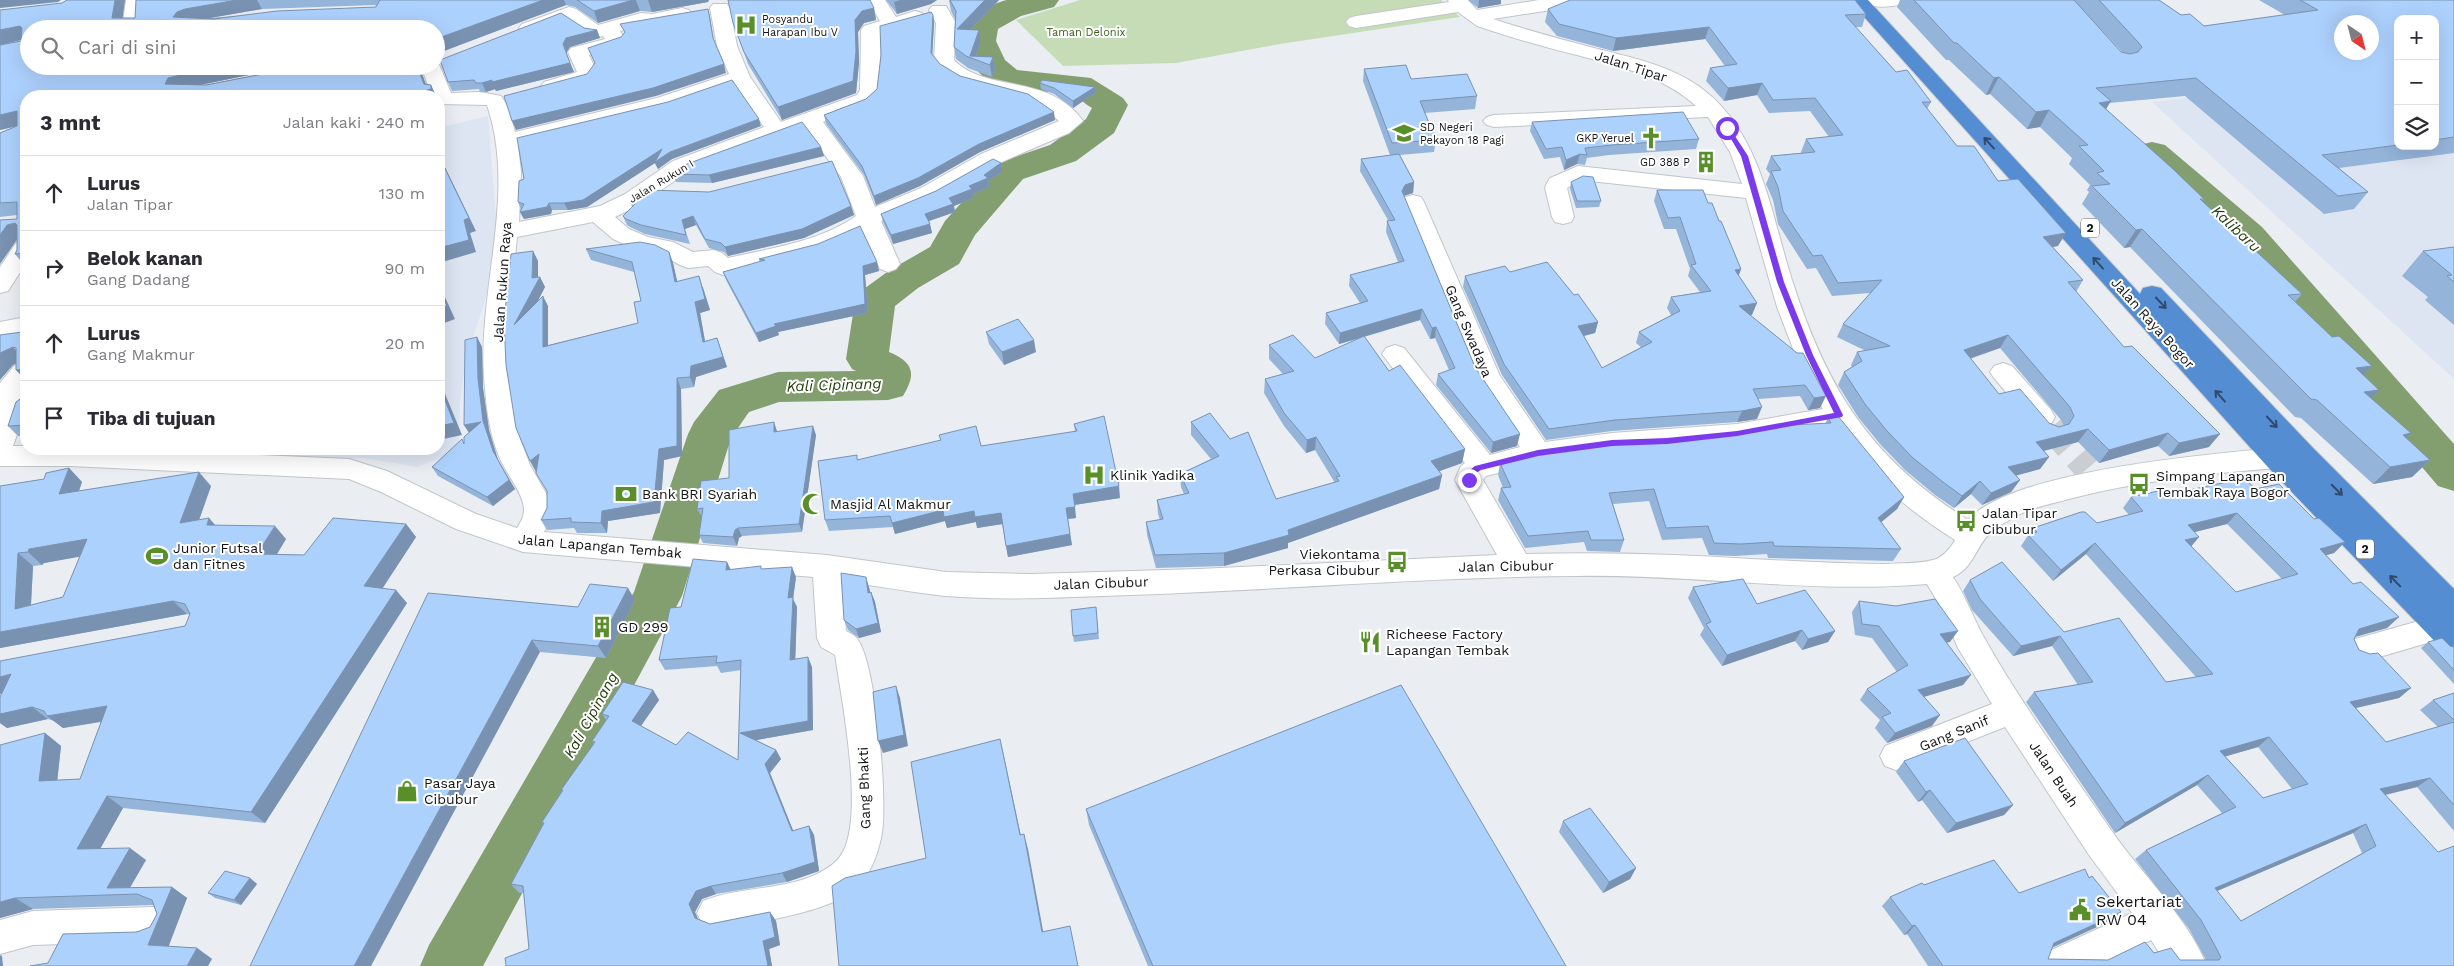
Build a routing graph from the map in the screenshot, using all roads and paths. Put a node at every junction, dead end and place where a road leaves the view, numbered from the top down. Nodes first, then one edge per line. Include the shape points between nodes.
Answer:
1 (135, 0) edge
2 (876, 0) edge
3 (1576, 0) edge
4 (1858, 0) edge
5 (1876, 0) edge
6 (1895, 0) edge
7 (945, 5) edge
8 (1464, 7) edge
9 (710, 8) edge
10 (131, 20) edge
11 (1356, 22) dead end
12 (891, 24) junction
13 (608, 29) junction
14 (514, 34) edge
15 (435, 75) edge
16 (740, 77) junction
17 (440, 90) edge
18 (511, 96) junction
19 (445, 99) edge
20 (1713, 111) junction
21 (810, 120) junction
22 (1494, 121) dead end
23 (776, 130) junction
24 (508, 140) junction
25 (645, 190) junction
26 (680, 192) edge
27 (1755, 192) junction
28 (1413, 202) dead end
29 (598, 214) junction
30 (1563, 217) dead end
31 (868, 218) junction
32 (506, 232) junction
33 (20, 254) edge
34 (888, 264) dead end
35 (0, 285) edge
36 (20, 326) edge
37 (0, 330) edge
38 (1395, 354) dead end
39 (2003, 372) dead end
40 (20, 375) edge
41 (1839, 415) junction
42 (2051, 428) tunnel mouth
43 (0, 445) edge
44 (1538, 453) junction
45 (0, 456) edge
46 (2290, 456) junction
47 (1482, 466) junction
48 (1971, 536) junction
49 (523, 541) junction
50 (704, 555) joint
51 (1518, 566) junction
52 (827, 567) junction
53 (1935, 572) junction
54 (2442, 616) edge
55 (2359, 650) edge
56 (2012, 710) junction
57 (1896, 756) dead end
58 (715, 913) dead end
59 (2158, 920) junction
60 (153, 924) edge
61 (0, 937) edge
62 (2058, 966) edge
63 (2189, 966) edge

1 - 10 street
2 - 12 street
3 - 8 street
46 -> 4 highway, Jalan Raya Bogor / 2
5 - 6 street
5 -> 46 highway, Jalan Raya Bogor / 2
7 - 12 street, Jalan Rukun I
7 - 31 street via 944,61 947,66 992,86 1036,95 1072,122 989,158 928,193
8 - 11 street
8 - 20 street, Jalan Tipar via 1498,27 1652,70 1691,90
9 - 13 street
9 - 16 street
12 - 21 street, Jalan Rukun I via 870,32 868,96
13 - 14 street via 595,32 569,13
13 - 18 street via 616,40 578,52 587,72 583,77
15 - 17 street
16 - 23 street
16 - 24 street via 663,103
18 - 19 street
18 - 24 street, Jalan Rukun Raya
20 - 22 street
20 - 27 street, Jalan Tipar via 1744,156
21 - 23 street, Jalan Rukun I
21 - 31 street via 830,163 852,176
23 - 25 street, Jalan Rukun I via 681,166
24 - 32 street, Jalan Rukun Raya
25 - 26 street
25 - 29 street, Jalan Rukun I via 633,199
27 - 30 street via 1578,174 1558,183 1556,188
27 - 41 street, Jalan Tipar via 1787,298 1825,391
28 - 44 street, Gang Swadaya via 1488,378
29 - 31 street via 621,234 643,244 665,247 688,260 714,258 723,267 812,246
29 - 32 street, Jalan Rukun I
31 - 34 street
32 - 49 street, Jalan Rukun Raya via 496,331 497,372 507,441 539,510 536,524
33 - 35 street
36 - 37 street
38 - 47 street
39 - 42 street
40 - 43 street via 8,393 15,404
41 - 44 street via 1737,434 1612,443
41 - 48 street, Jalan Tipar via 1887,474 1915,498
44 - 47 street
45 - 49 street, Jalan Lapangan Tembak via 70,456 349,470 383,480 458,518
46 - 48 street, Jalan Cibubur via 2092,475 2008,507 1982,523
46 - 54 highway, Jalan Raya Bogor / 2
47 - 51 street via 1470,473 1469,480
48 - 53 street, Jalan Cibubur via 1955,561
49 - 50 street, Jalan Lapangan Tembak
50 - 52 street, Jalan Cibubur
51 - 52 street, Jalan Cibubur via 1032,586 946,584
51 - 53 street, Jalan Cibubur via 1580,564 1866,576
52 - 58 street, Gang Bhakti via 832,638 844,645 850,654 866,759 868,826 860,855 850,872 808,894
53 - 56 street, Jalan Buah
54 - 55 street
56 - 57 street, Gang Sanif
56 - 59 street, Jalan Buah via 2101,844
59 - 62 street
59 - 63 street, Jalan Buah
60 - 61 street via 33,928

